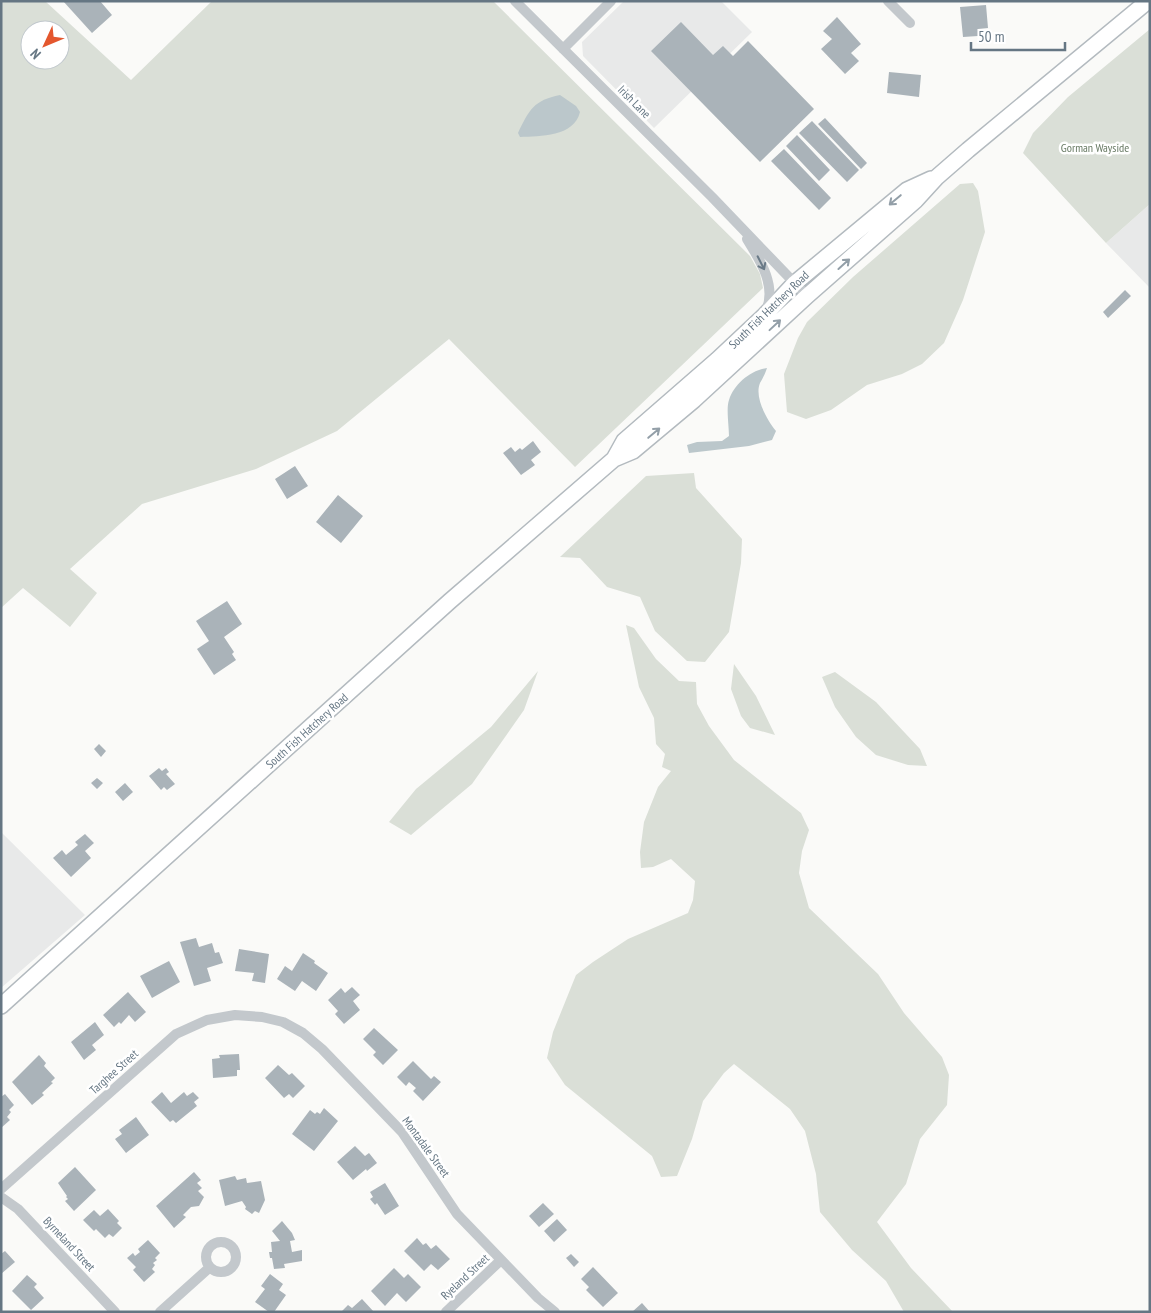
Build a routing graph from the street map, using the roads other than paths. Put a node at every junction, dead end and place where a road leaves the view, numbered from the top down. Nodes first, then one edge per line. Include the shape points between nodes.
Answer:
1 (514, 1) edge
2 (611, 1) edge
3 (888, 1) edge
4 (1148, 1) edge
5 (910, 23) dead end
6 (563, 49) junction
7 (937, 177) junction
8 (736, 221) junction
9 (795, 283) junction
10 (807, 296) junction
11 (765, 315) junction
12 (614, 459) junction
13 (1, 1006) edge
14 (262, 1017) joint
15 (1, 1189) edge
16 (1, 1197) edge
17 (501, 1260) junction
18 (209, 1268) dead end
19 (115, 1312) edge
20 (160, 1312) edge
21 (446, 1312) edge
22 (555, 1312) edge

1 - 6 street, Irish Lane
2 - 6 street
3 - 5 street
4 - 7 main road, South Fish Hatchery Road
6 - 8 street, Irish Lane
7 -> 9 main road, South Fish Hatchery Road via 907,190
10 -> 7 main road, South Fish Hatchery Road via 916,200
8 - 9 street, Irish Lane
8 -> 11 street, Irish Lane via 765,273 771,294
9 - 10 street, Irish Lane
9 - 11 main road, South Fish Hatchery Road
12 -> 10 main road, South Fish Hatchery Road via 633,451 694,400
11 - 12 main road, South Fish Hatchery Road via 624,441
12 - 13 main road, South Fish Hatchery Road via 450,601
14 - 15 street, Targhee Street via 207,1020 176,1034
14 - 17 street, Montadale Street via 283,1022 303,1033 356,1083 402,1132 457,1214
16 - 19 street, Byrneland Street via 18,1209
17 - 21 street, Ryeland Street
17 - 22 street, Montadale Street
18 - 20 street

